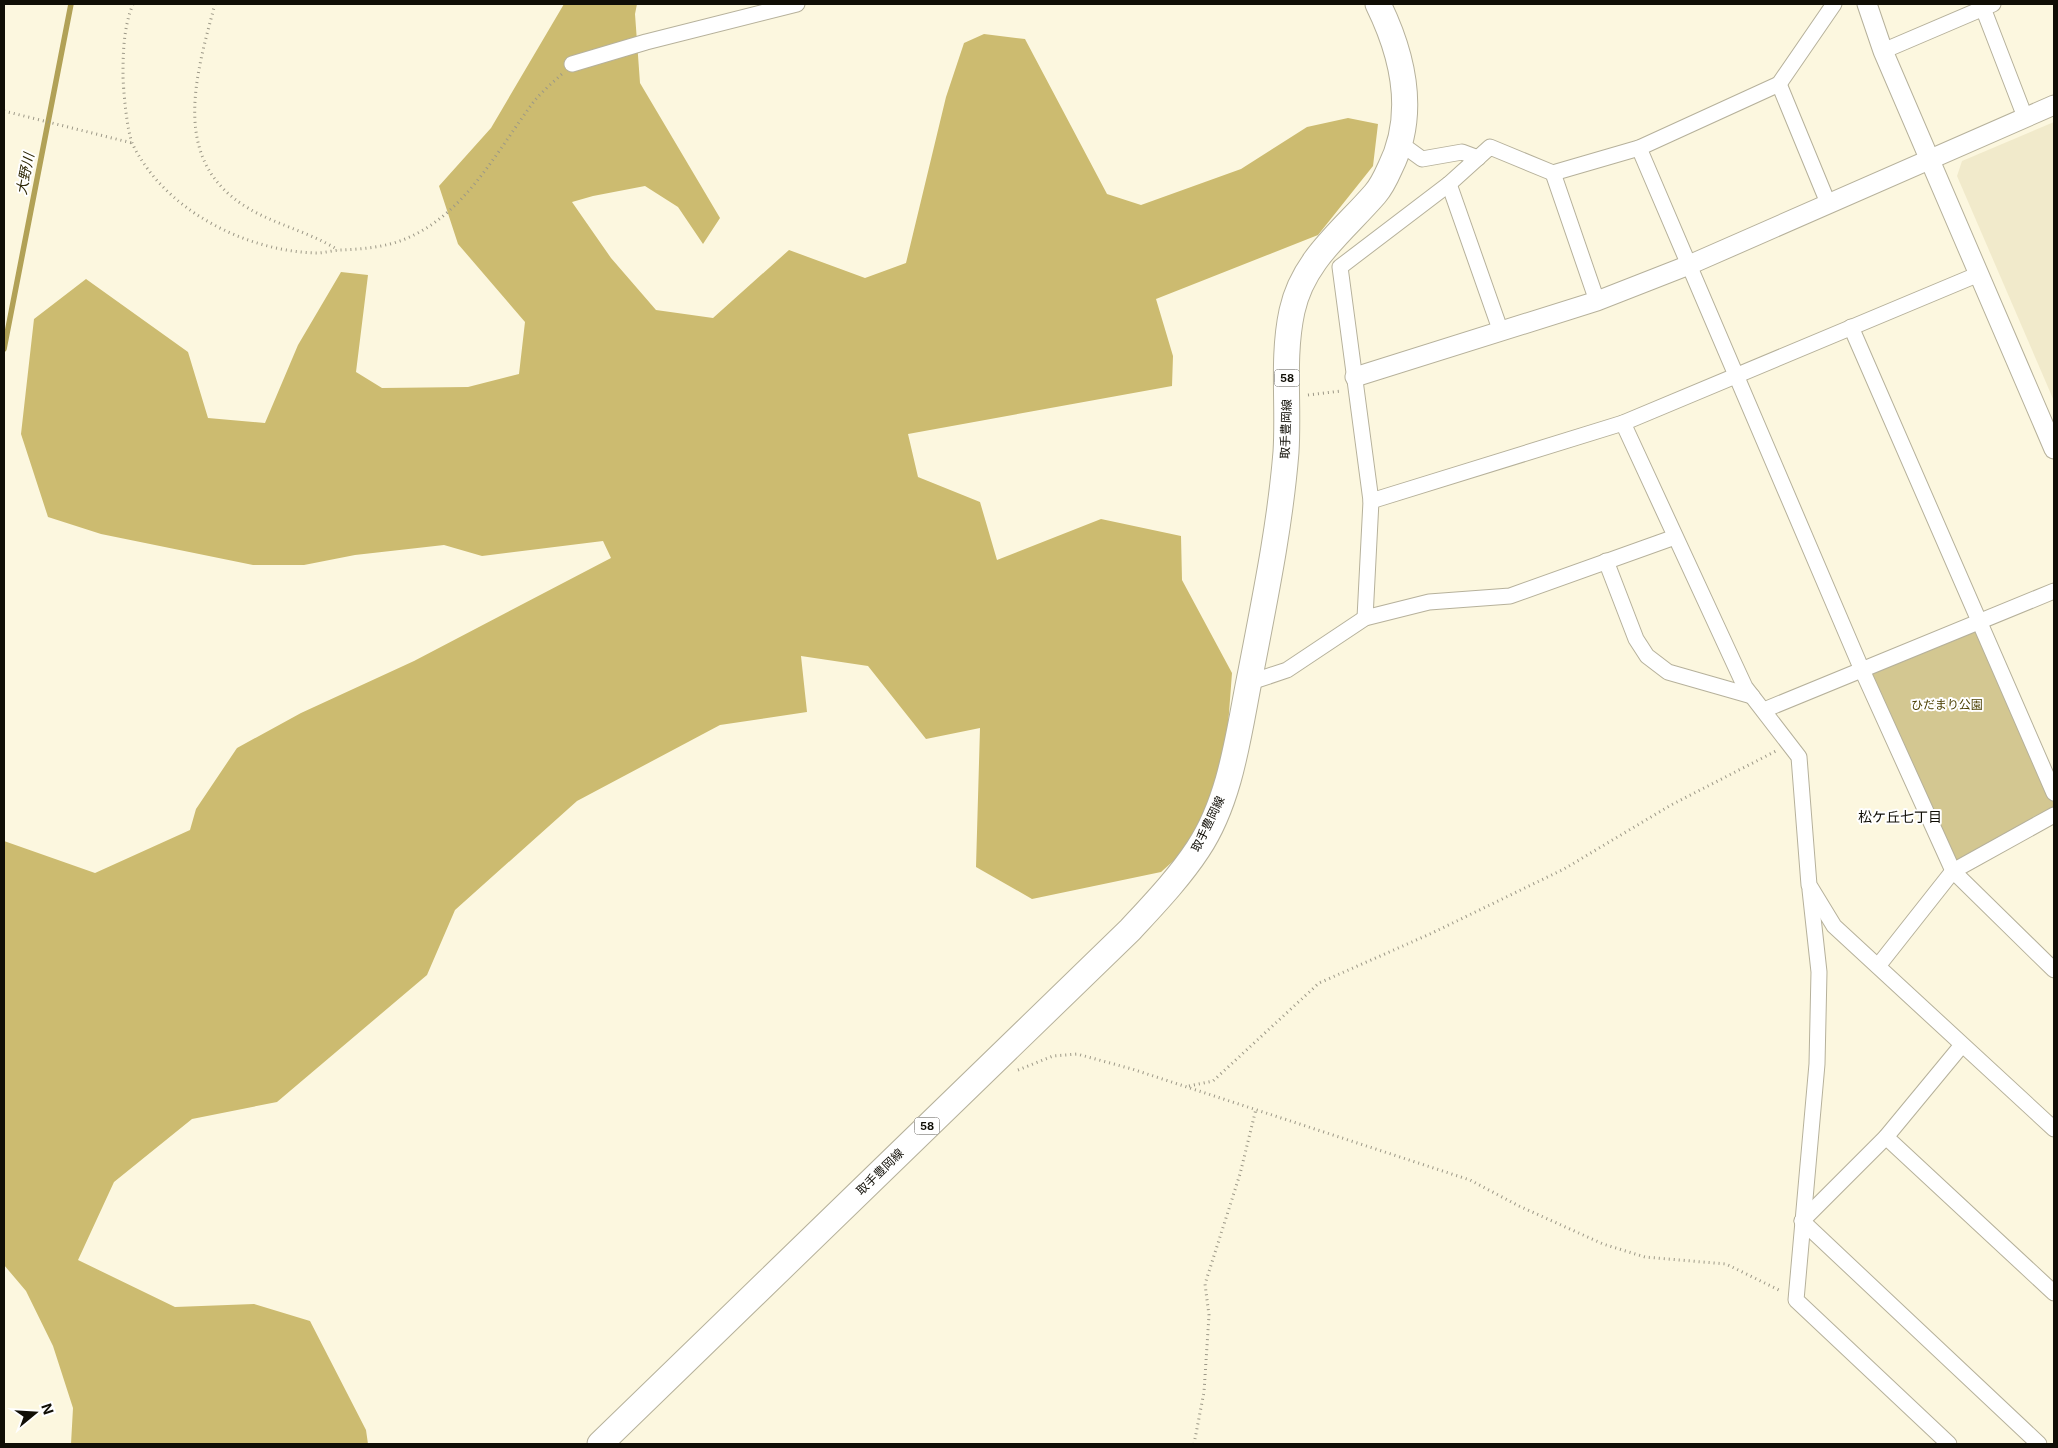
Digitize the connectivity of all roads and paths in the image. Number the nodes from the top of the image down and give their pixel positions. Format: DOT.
graph roads {
  1 [pos="133,4"];
  2 [pos="215,4"];
  3 [pos="797,4"];
  4 [pos="1378,4"];
  5 [pos="1834,4"];
  6 [pos="1867,4"];
  7 [pos="1988,6"];
  8 [pos="1883,51"];
  9 [pos="572,64"];
  10 [pos="1780,84"];
  11 [pos="2054,105"];
  12 [pos="4,111"];
  13 [pos="2025,117"];
  14 [pos="132,143"];
  15 [pos="1400,143"];
  16 [pos="1640,148"];
  17 [pos="1478,158"];
  18 [pos="1930,158"];
  19 [pos="1552,174"];
  20 [pos="1449,184"];
  21 [pos="1828,203"];
  22 [pos="339,250"];
  23 [pos="1689,265"];
  24 [pos="1979,274"];
  25 [pos="1597,301"];
  26 [pos="1851,328"];
  27 [pos="1501,332"];
  28 [pos="1736,376"];
  29 [pos="1356,383"];
  30 [pos="1301,395"];
  31 [pos="1623,423"];
  32 [pos="2054,450"];
  33 [pos="1371,500"];
  34 [pos="1674,537"];
  35 [pos="1606,561"];
  36 [pos="2054,591"];
  37 [pos="1365,618"];
  38 [pos="1979,620"];
  39 [pos="1862,670"];
  40 [pos="1248,683"];
  41 [pos="1752,696"];
  42 [pos="1764,710"];
  43 [pos="1790,744"];
  44 [pos="2054,793"];
  45 [pos="2054,815"];
  46 [pos="1953,871"];
  47 [pos="1809,885"];
  48 [pos="1878,966"];
  49 [pos="2054,970"];
  50 [pos="1962,1044"];
  51 [pos="1016,1071"];
  52 [pos="1188,1087"];
  53 [pos="1256,1109"];
  54 [pos="2054,1129"];
  55 [pos="1886,1136"];
  56 [pos="1802,1221"];
  57 [pos="2054,1293"];
  58 [pos="1796,1300"];
  59 [pos="600,1444"];
  60 [pos="1194,1444"];
  61 [pos="1949,1444"];
  62 [pos="2039,1444"];
  1 -- 14 [label="path"];
  2 -- 22 [label="path"];
  3 -- 9 [label="street"];
  4 -- 15 [label="main road, 取手豊岡線 / 58"];
  5 -- 10 [label="street"];
  6 -- 8 [label="street"];
  7 -- 8 [label="street"];
  7 -- 13 [label="street"];
  8 -- 18 [label="street"];
  9 -- 22 [label="path"];
  10 -- 16 [label="street"];
  10 -- 21 [label="street"];
  11 -- 13 [label="street"];
  12 -- 14 [label="path"];
  13 -- 18 [label="street"];
  14 -- 22 [label="path"];
  15 -- 17 [label="street"];
  15 -- 40 [label="main road, 取手豊岡線 / 58"];
  16 -- 19 [label="street"];
  16 -- 23 [label="street"];
  17 -- 19 [label="street"];
  17 -- 20 [label="street"];
  18 -- 21 [label="street"];
  18 -- 24 [label="street"];
  19 -- 25 [label="street"];
  20 -- 27 [label="street"];
  20 -- 29 [label="street"];
  21 -- 23 [label="street"];
  23 -- 25 [label="street"];
  23 -- 28 [label="street"];
  24 -- 26 [label="street"];
  24 -- 32 [label="street"];
  25 -- 27 [label="street"];
  26 -- 28 [label="street"];
  26 -- 38 [label="street"];
  27 -- 29 [label="street"];
  28 -- 31 [label="street"];
  28 -- 39 [label="street"];
  29 -- 30 [label="path"];
  29 -- 33 [label="street"];
  31 -- 33 [label="street"];
  31 -- 34 [label="street"];
  33 -- 37 [label="street"];
  34 -- 35 [label="street"];
  34 -- 41 [label="street"];
  35 -- 37 [label="street"];
  35 -- 41 [label="street"];
  36 -- 38 [label="street"];
  37 -- 40 [label="street"];
  38 -- 39 [label="street"];
  38 -- 44 [label="street"];
  39 -- 42 [label="street"];
  39 -- 46 [label="street"];
  40 -- 59 [label="main road, 取手豊岡線 / 58"];
  41 -- 42 [label="street"];
  42 -- 43 [label="street"];
  43 -- 47 [label="street"];
  43 -- 52 [label="path"];
  45 -- 46 [label="street"];
  46 -- 48 [label="street"];
  46 -- 49 [label="street"];
  47 -- 48 [label="street"];
  47 -- 56 [label="street"];
  48 -- 50 [label="street"];
  50 -- 54 [label="street"];
  50 -- 55 [label="street"];
  51 -- 52 [label="path"];
  52 -- 53 [label="path"];
  53 -- 58 [label="path"];
  53 -- 60 [label="path"];
  55 -- 56 [label="street"];
  55 -- 57 [label="street"];
  56 -- 58 [label="street"];
  56 -- 62 [label="street"];
  58 -- 61 [label="street"];
}
